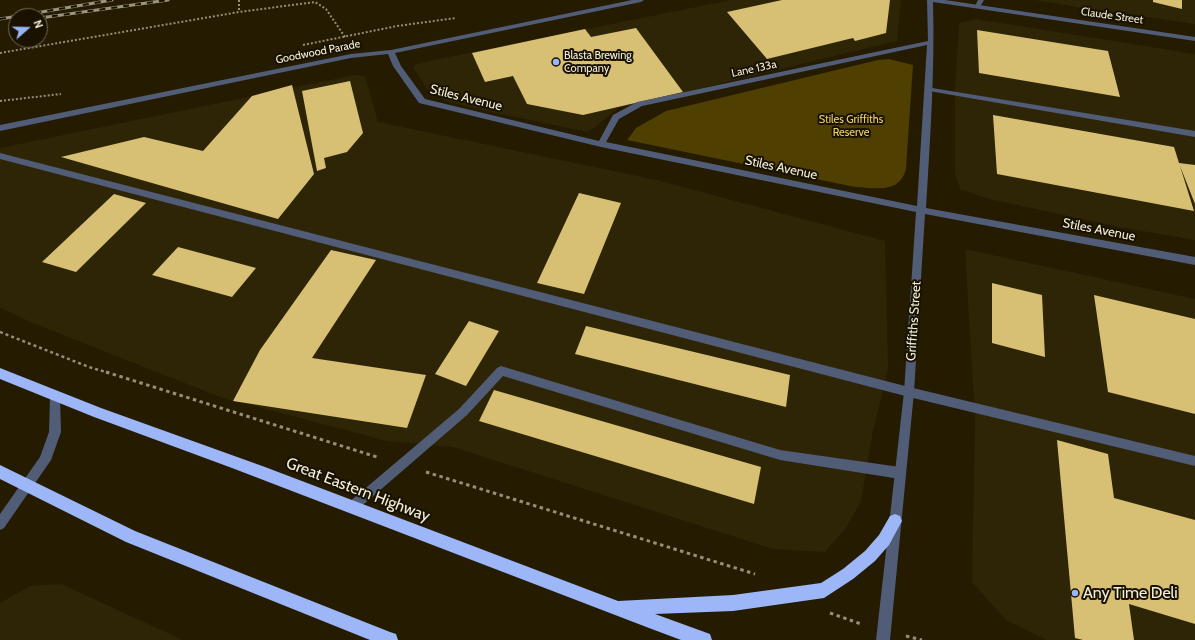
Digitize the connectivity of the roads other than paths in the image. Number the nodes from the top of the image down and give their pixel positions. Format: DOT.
graph roads {
  1 [pos="641,0"];
  2 [pos="931,0"];
  3 [pos="979,3"];
  4 [pos="1195,38"];
  5 [pos="931,42"];
  6 [pos="391,52"];
  7 [pos="929,89"];
  8 [pos="0,128"];
  9 [pos="1195,134"];
  10 [pos="601,144"];
  11 [pos="0,156"];
  12 [pos="922,210"];
  13 [pos="1195,261"];
  14 [pos="0,373"];
  15 [pos="909,392"];
  16 [pos="55,398"];
  17 [pos="1195,461"];
  18 [pos="0,472"];
  19 [pos="900,473"];
  20 [pos="28,486"];
  21 [pos="352,507"];
  22 [pos="895,521"];
  23 [pos="0,524"];
  24 [pos="614,608"];
  25 [pos="390,640"];
  26 [pos="704,640"];
  27 [pos="883,640"];
  1 -- 6 [label="street, Goodwood Parade"];
  2 -- 3 [label="street, Claude Street"];
  2 -- 5 [label="street, Griffiths Street"];
  3 -- 4 [label="street, Claude Street"];
  5 -- 7 [label="street, Griffiths Street"];
  5 -- 10 [label="street, Lane 133a"];
  6 -- 8 [label="street, Goodwood Parade"];
  6 -- 10 [label="street, Stiles Avenue"];
  7 -- 9 [label="street"];
  7 -- 12 [label="street, Griffiths Street"];
  10 -- 12 [label="street, Stiles Avenue"];
  11 -- 15 [label="street"];
  12 -- 13 [label="street, Stiles Avenue"];
  12 -- 15 [label="street, Griffiths Street"];
  14 -- 16 [label="highway, Great Eastern Highway"];
  15 -- 17 [label="street"];
  15 -- 19 [label="street, Griffiths Street"];
  16 -- 20 [label="street"];
  16 -- 21 [label="highway, Great Eastern Highway"];
  18 -- 20 [label="highway"];
  19 -- 21 [label="street"];
  19 -- 22 [label="street, Griffiths Street"];
  20 -- 23 [label="street"];
  20 -- 25 [label="highway"];
  21 -- 24 [label="highway, Great Eastern Highway"];
  22 -- 24 [label="highway"];
  22 -- 27 [label="street, Griffiths Street"];
  24 -- 26 [label="highway, Great Eastern Highway"];
}
